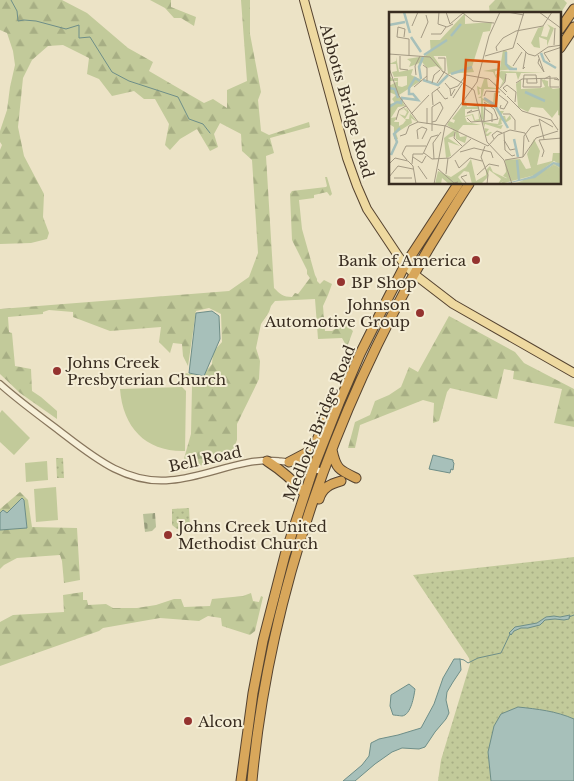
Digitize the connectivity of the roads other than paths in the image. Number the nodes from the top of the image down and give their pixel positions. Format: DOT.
graph roads {
  1 [pos="304,0"];
  2 [pos="574,9"];
  3 [pos="562,26"];
  4 [pos="574,27"];
  5 [pos="562,45"];
  6 [pos="457,185"];
  7 [pos="468,185"];
  8 [pos="405,265"];
  9 [pos="414,274"];
  10 [pos="574,373"];
  11 [pos="0,384"];
  12 [pos="346,387"];
  13 [pos="332,450"];
  14 [pos="267,460"];
  15 [pos="289,462"];
  16 [pos="313,469"];
  17 [pos="323,472"];
  18 [pos="356,478"];
  19 [pos="341,481"];
  20 [pos="304,494"];
  21 [pos="294,564"];
  22 [pos="240,781"];
  23 [pos="252,781"];
  1 -- 8 [label="main road, Abbotts Bridge Road"];
  2 -- 3 [label="highway"];
  4 -- 5 [label="highway"];
  6 -- 8 [label="highway, Medlock Bridge Road"];
  7 -- 9 [label="highway, Medlock Bridge Road"];
  8 -- 9 [label="main road, Abbotts Bridge Road"];
  8 -- 12 [label="highway, Medlock Bridge Road"];
  9 -- 10 [label="main road, Abbotts Bridge Road"];
  9 -- 13 [label="highway, Medlock Bridge Road"];
  11 -- 14 [label="street, Bell Road"];
  12 -- 15 [label="highway"];
  12 -- 16 [label="highway, Medlock Bridge Road"];
  13 -- 17 [label="highway, Medlock Bridge Road"];
  13 -- 18 [label="highway"];
  14 -- 15 [label="street, Bell Road"];
  14 -- 20 [label="highway"];
  15 -- 16 [label="street, Bell Road"];
  16 -- 17 [label="street, Bell Road"];
  16 -- 20 [label="highway, Medlock Bridge Road"];
  17 -- 21 [label="highway, Medlock Bridge Road"];
  19 -- 21 [label="highway"];
  20 -- 22 [label="highway, Medlock Bridge Road"];
  21 -- 23 [label="highway, Medlock Bridge Road"];
}
